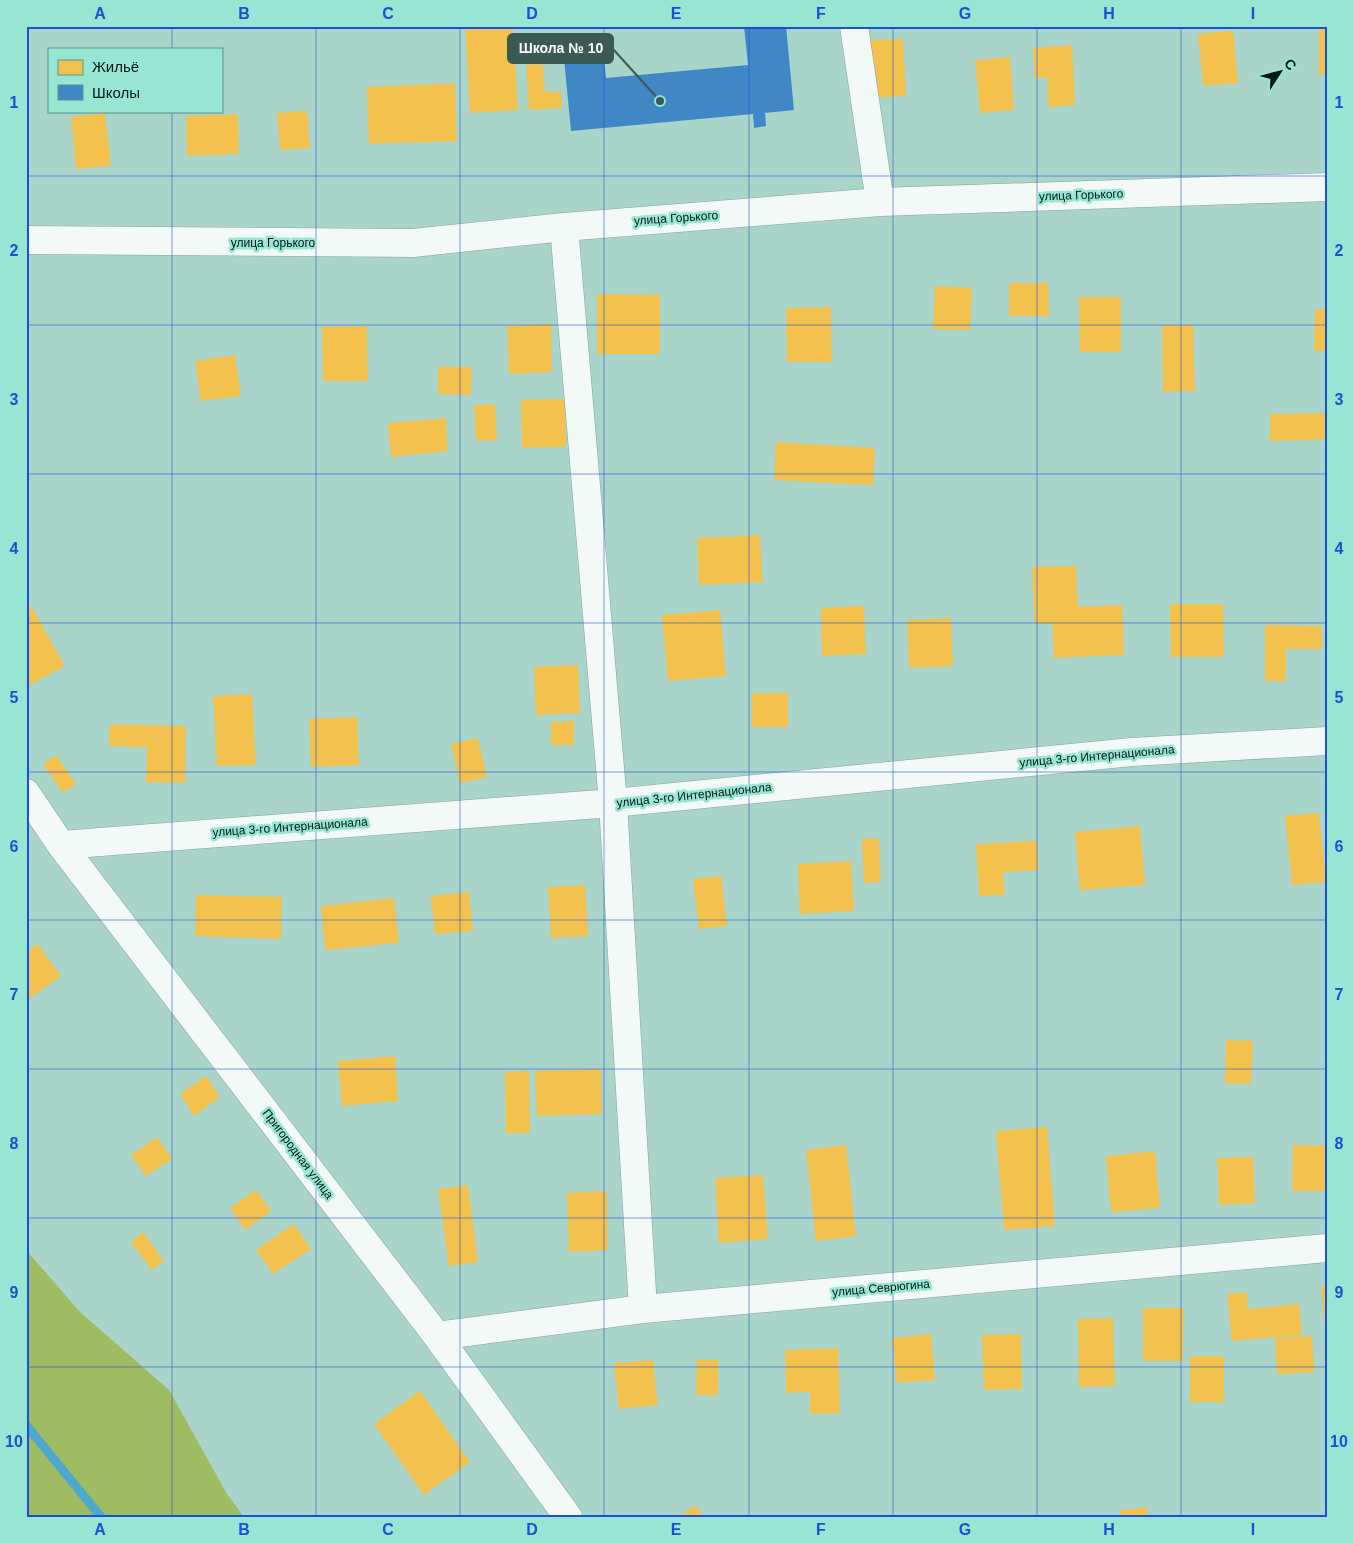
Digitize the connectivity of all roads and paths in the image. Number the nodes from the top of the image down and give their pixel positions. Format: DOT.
graph roads {
  1 [pos="854,26"];
  2 [pos="1327,187"];
  3 [pos="880,202"];
  4 [pos="564,227"];
  5 [pos="26,240"];
  6 [pos="1327,741"];
  7 [pos="26,793"];
  8 [pos="613,802"];
  9 [pos="61,845"];
  10 [pos="1327,1248"];
  11 [pos="643,1309"];
  12 [pos="437,1336"];
  13 [pos="568,1517"];
  1 -- 3 [label="street"];
  2 -- 3 [label="street, улица Горького"];
  3 -- 4 [label="street, улица Горького"];
  4 -- 5 [label="street, улица Горького"];
  4 -- 8 [label="street"];
  6 -- 8 [label="street, улица 3-го Интернационала"];
  7 -- 9 [label="street, Пригородная улица"];
  8 -- 9 [label="street, улица 3-го Интернационала"];
  8 -- 11 [label="street"];
  9 -- 12 [label="street, Пригородная улица"];
  10 -- 11 [label="street, улица Севрюгина"];
  11 -- 12 [label="street, улица Севрюгина"];
  12 -- 13 [label="street, Пригородная улица"];
}
